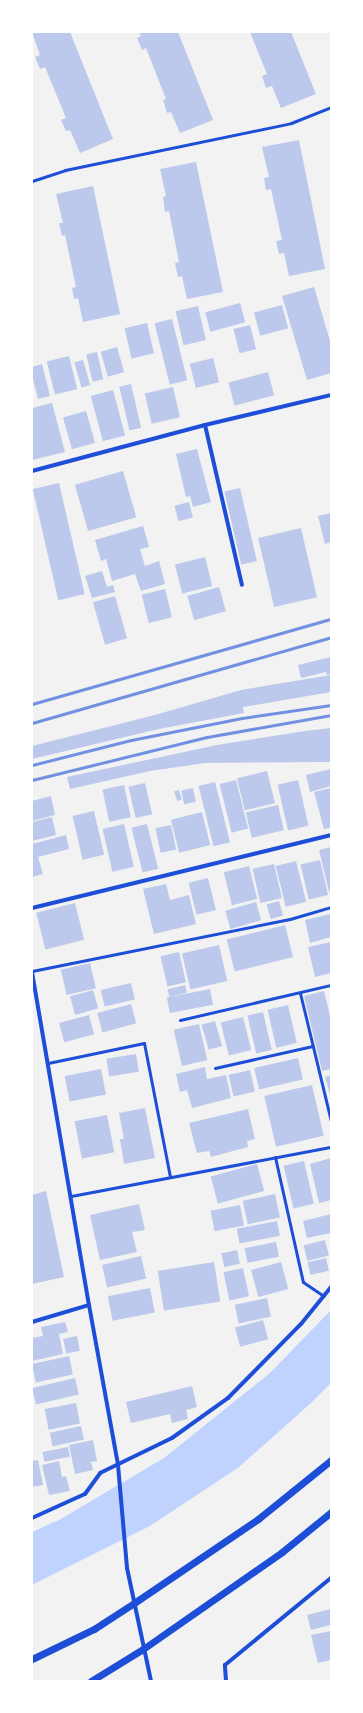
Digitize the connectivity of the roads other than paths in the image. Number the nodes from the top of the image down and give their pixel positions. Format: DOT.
graph roads {
  1 [pos="331,107"];
  2 [pos="32,181"];
  3 [pos="331,395"];
  4 [pos="205,425"];
  5 [pos="32,471"];
  6 [pos="242,585"];
  7 [pos="331,835"];
  8 [pos="331,907"];
  9 [pos="32,908"];
  10 [pos="32,971"];
  11 [pos="331,985"];
  12 [pos="300,993"];
  13 [pos="180,1020"];
  14 [pos="313,1046"];
  15 [pos="48,1063"];
  16 [pos="215,1068"];
  17 [pos="331,1120"];
  18 [pos="331,1147"];
  19 [pos="275,1157"];
  20 [pos="170,1177"];
  21 [pos="71,1196"];
  22 [pos="331,1288"];
  23 [pos="324,1296"];
  24 [pos="88,1305"];
  25 [pos="32,1322"];
  26 [pos="331,1460"];
  27 [pos="118,1465"];
  28 [pos="331,1512"];
  29 [pos="32,1518"];
  30 [pos="331,1578"];
  31 [pos="134,1603"];
  32 [pos="143,1649"];
  33 [pos="32,1659"];
  34 [pos="91,1681"];
  35 [pos="151,1681"];
  36 [pos="226,1681"];
  1 -- 2 [label="lane"];
  3 -- 4 [label="street"];
  4 -- 5 [label="street"];
  4 -- 6 [label="street"];
  7 -- 9 [label="street"];
  8 -- 10 [label="lane"];
  10 -- 15 [label="street"];
  11 -- 12 [label="lane"];
  12 -- 13 [label="lane"];
  12 -- 14 [label="lane"];
  14 -- 16 [label="lane"];
  14 -- 17 [label="lane"];
  15 -- 20 [label="lane"];
  15 -- 21 [label="street"];
  18 -- 19 [label="lane"];
  19 -- 20 [label="lane"];
  19 -- 23 [label="lane"];
  20 -- 21 [label="lane"];
  21 -- 24 [label="street"];
  22 -- 23 [label="street"];
  23 -- 27 [label="street"];
  24 -- 25 [label="street"];
  24 -- 27 [label="street"];
  26 -- 31 [label="street"];
  27 -- 29 [label="street"];
  27 -- 31 [label="street"];
  28 -- 32 [label="street"];
  30 -- 36 [label="street"];
  31 -- 32 [label="street"];
  31 -- 33 [label="street"];
  32 -- 34 [label="street"];
  32 -- 35 [label="street"];
}
